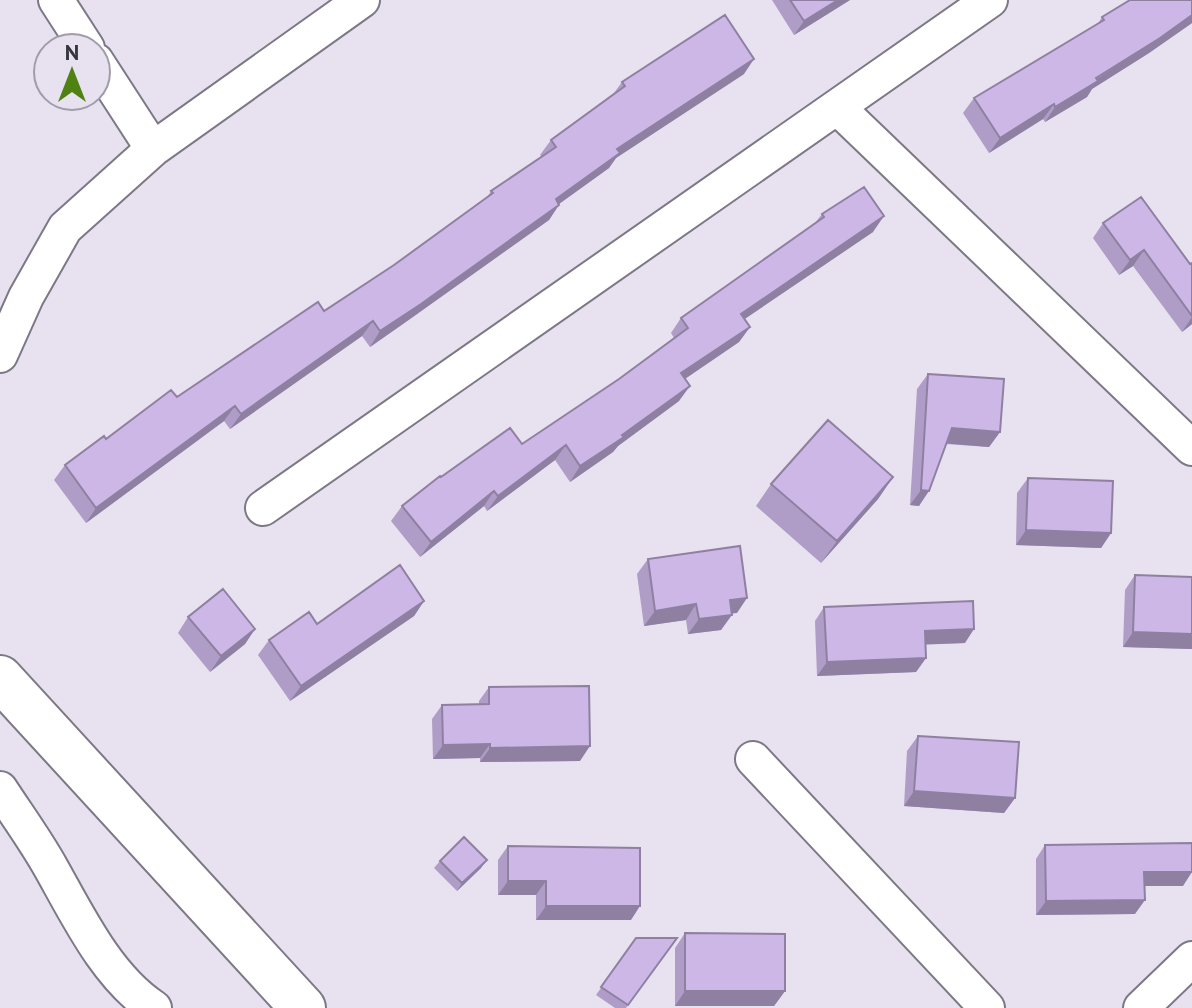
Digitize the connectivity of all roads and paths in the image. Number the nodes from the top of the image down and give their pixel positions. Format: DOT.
graph roads {
  1 [pos="56,0"];
  2 [pos="362,0"];
  3 [pos="990,0"];
  4 [pos="77,32"];
  5 [pos="112,86"];
  6 [pos="837,107"];
  7 [pos="153,149"];
  8 [pos="0,355"];
  9 [pos="1192,448"];
  10 [pos="263,508"];
  11 [pos="0,678"];
  12 [pos="753,759"];
  13 [pos="0,789"];
  14 [pos="1192,959"];
  15 [pos="154,1008"];
  16 [pos="303,1008"];
  17 [pos="987,1008"];
  18 [pos="1141,1008"];
  1 -- 4 [label="street"];
  2 -- 7 [label="street"];
  3 -- 6 [label="street"];
  5 -- 7 [label="street"];
  6 -- 9 [label="street"];
  6 -- 10 [label="street"];
  7 -- 8 [label="street"];
  11 -- 16 [label="main road"];
  12 -- 17 [label="street"];
  13 -- 15 [label="street"];
  14 -- 18 [label="street"];
}
